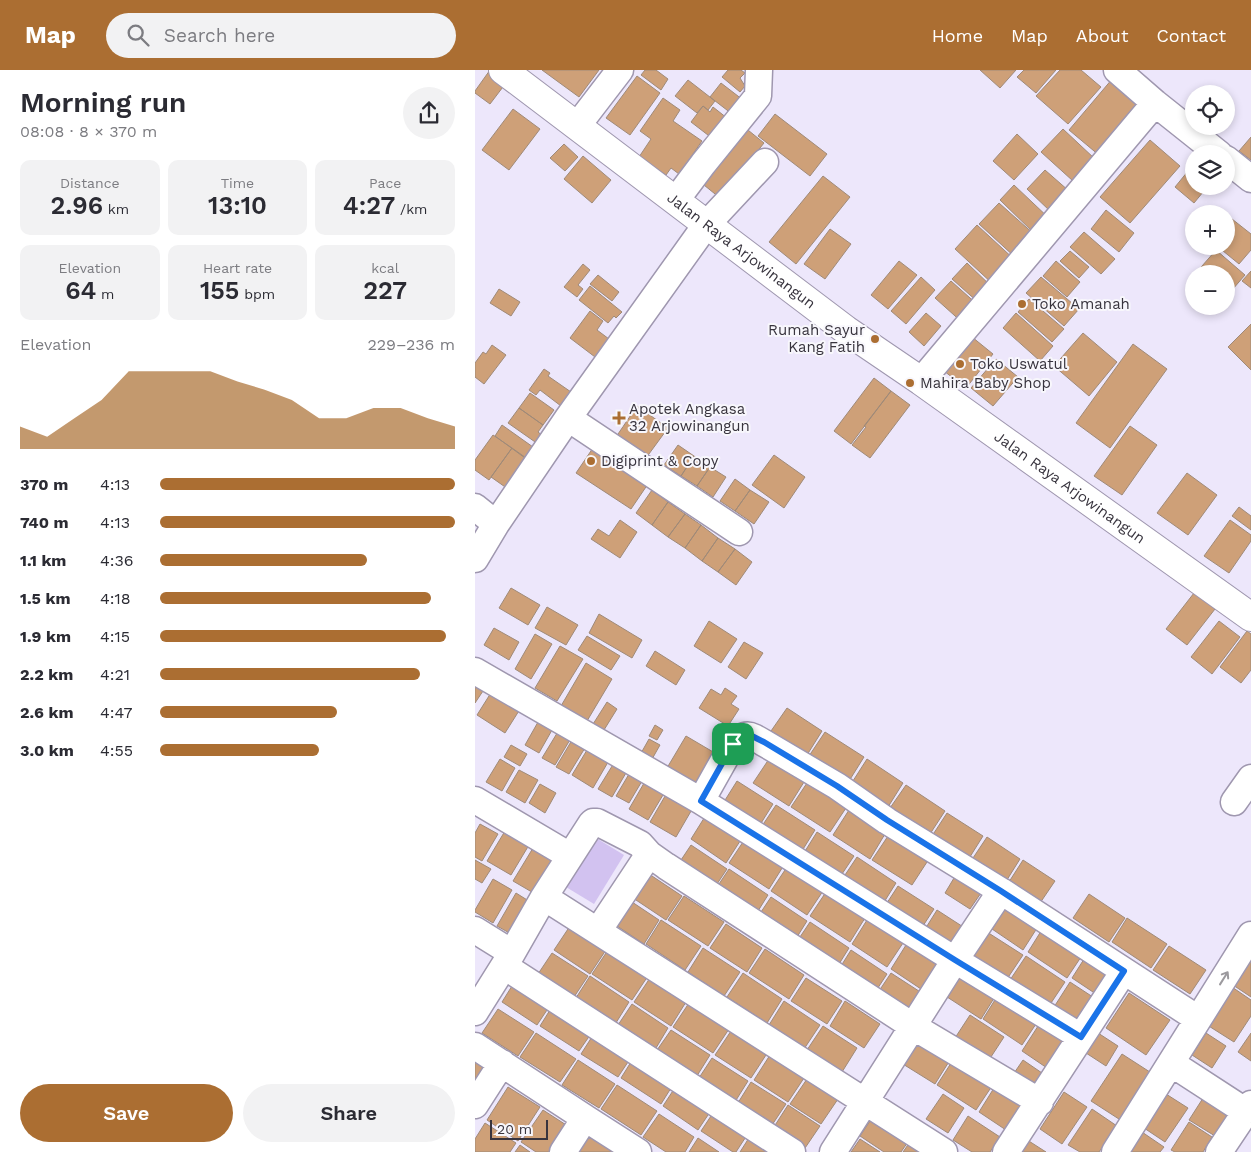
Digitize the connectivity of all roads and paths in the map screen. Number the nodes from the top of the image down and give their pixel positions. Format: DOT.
graph roads {
  1 [pos="503,70"];
  2 [pos="620,70"];
  3 [pos="759,70"];
  4 [pos="1117,70"];
  5 [pos="1155,103"];
  6 [pos="577,126"];
  7 [pos="1208,145"];
  8 [pos="765,162"];
  9 [pos="1235,167"];
  10 [pos="1251,179"];
  11 [pos="675,200"];
  12 [pos="706,225"];
  13 [pos="921,381"];
  14 [pos="568,418"];
  15 [pos="475,506"];
  16 [pos="496,524"];
  17 [pos="739,532"];
  18 [pos="475,559"];
  19 [pos="1251,617"];
  20 [pos="475,671"];
  21 [pos="1251,778"];
  22 [pos="475,800"];
  23 [pos="701,801"];
  24 [pos="1234,802"];
  25 [pos="649,854"];
  26 [pos="570,856"];
  27 [pos="1001,891"];
  28 [pos="544,897"];
  29 [pos="475,930"];
  30 [pos="598,931"];
  31 [pos="1251,935"];
  32 [pos="508,959"];
  33 [pos="955,960"];
  34 [pos="1124,971"];
  35 [pos="475,1012"];
  36 [pos="1198,1019"];
  37 [pos="913,1027"];
  38 [pos="1081,1037"];
  39 [pos="475,1046"];
  40 [pos="503,1063"];
  41 [pos="1171,1063"];
  42 [pos="865,1102"];
  43 [pos="1039,1102"];
  44 [pos="475,1105"];
  45 [pos="1248,1108"];
  46 [pos="585,1118"];
  47 [pos="563,1152"];
  48 [pos="638,1152"];
  49 [pos="792,1152"];
  50 [pos="833,1152"];
  51 [pos="944,1152"];
  52 [pos="1006,1152"];
  53 [pos="1115,1152"];
  54 [pos="1219,1152"];
  1 -- 6 [label="main road, Jalan Raya Arjowinangun"];
  2 -- 6 [label="street"];
  3 -- 11 [label="street"];
  4 -- 5 [label="street"];
  5 -- 7 [label="street"];
  5 -- 13 [label="street"];
  6 -- 11 [label="main road, Jalan Raya Arjowinangun"];
  8 -- 12 [label="street"];
  9 -- 10 [label="street"];
  11 -- 12 [label="main road, Jalan Raya Arjowinangun"];
  12 -- 13 [label="main road, Jalan Raya Arjowinangun"];
  12 -- 14 [label="street"];
  13 -- 19 [label="main road, Jalan Raya Arjowinangun"];
  14 -- 16 [label="street"];
  14 -- 17 [label="street"];
  15 -- 16 [label="street"];
  16 -- 18 [label="street"];
  20 -- 23 [label="street"];
  21 -- 24 [label="street"];
  22 -- 26 [label="street"];
  23 -- 27 [label="street"];
  23 -- 33 [label="street"];
  25 -- 26 [label="street"];
  25 -- 30 [label="street"];
  25 -- 37 [label="street"];
  26 -- 28 [label="street"];
  27 -- 33 [label="street"];
  27 -- 34 [label="street"];
  28 -- 30 [label="street"];
  28 -- 32 [label="street"];
  29 -- 32 [label="street"];
  30 -- 42 [label="street"];
  36 -- 31 [label="street, one-way"];
  32 -- 35 [label="street"];
  32 -- 49 [label="street"];
  33 -- 37 [label="street"];
  33 -- 38 [label="street"];
  34 -- 36 [label="street"];
  34 -- 38 [label="street"];
  36 -- 41 [label="street"];
  37 -- 42 [label="street"];
  37 -- 43 [label="street"];
  38 -- 43 [label="street"];
  39 -- 40 [label="street"];
  40 -- 44 [label="street"];
  40 -- 46 [label="street"];
  41 -- 45 [label="street"];
  41 -- 53 [label="street"];
  42 -- 50 [label="street"];
  42 -- 51 [label="street"];
  43 -- 52 [label="street"];
  45 -- 54 [label="street"];
  46 -- 47 [label="street"];
  46 -- 48 [label="street"];
}
